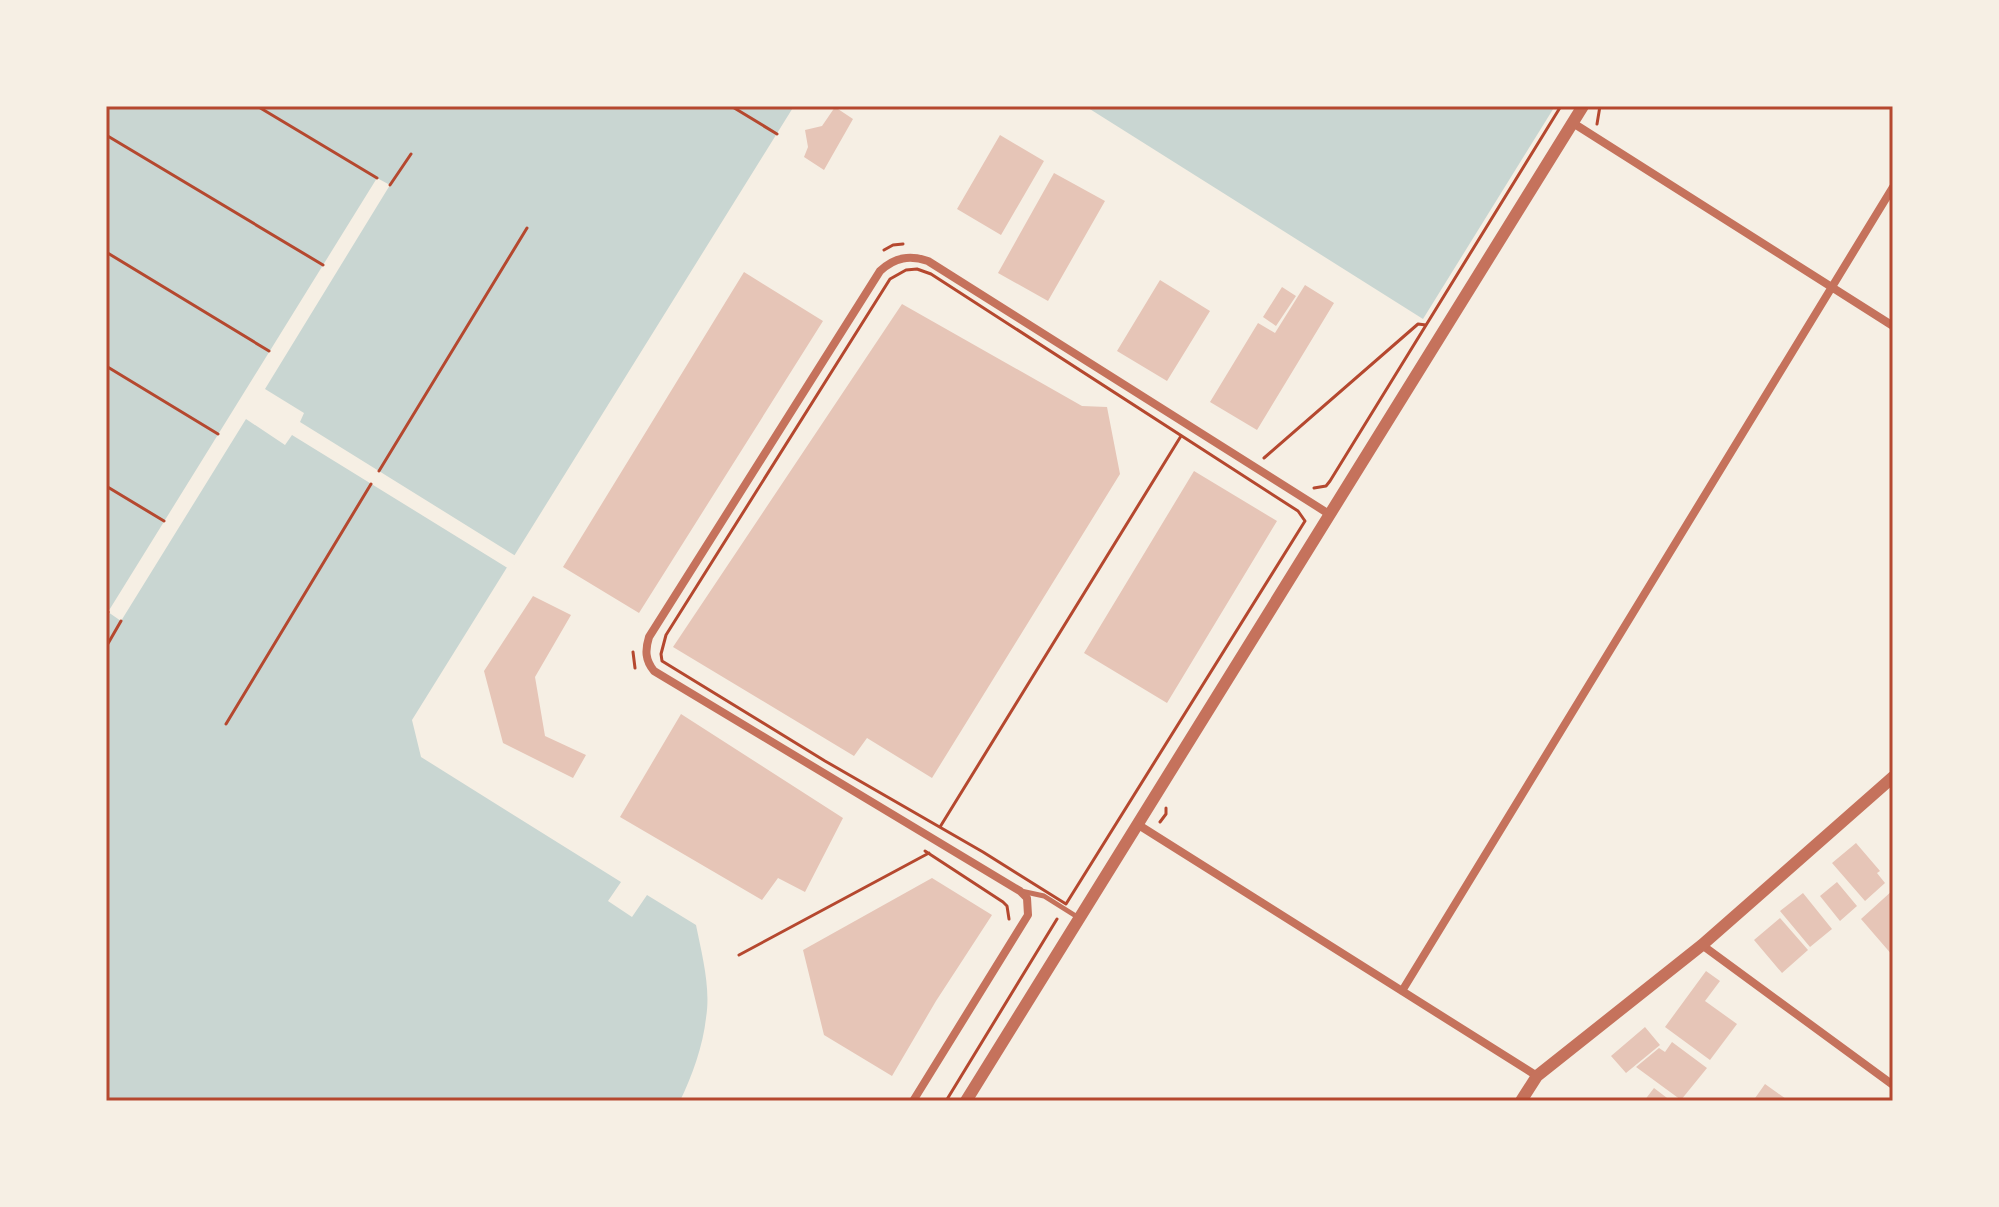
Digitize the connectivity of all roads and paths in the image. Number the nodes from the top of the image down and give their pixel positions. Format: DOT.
graph roads {
  1 [pos="257,106"];
  2 [pos="731,106"];
  3 [pos="1561,106"];
  4 [pos="1583,106"];
  5 [pos="1573,123"];
  6 [pos="777,134"];
  7 [pos="106,135"];
  8 [pos="411,154"];
  9 [pos="377,178"];
  10 [pos="390,185"];
  11 [pos="1893,187"];
  12 [pos="527,228"];
  13 [pos="909,243"];
  14 [pos="106,252"];
  15 [pos="880,253"];
  16 [pos="323,265"];
  17 [pos="1832,286"];
  18 [pos="1426,325"];
  19 [pos="1893,326"];
  20 [pos="269,351"];
  21 [pos="106,366"];
  22 [pos="218,434"];
  23 [pos="1181,436"];
  24 [pos="1264,458"];
  25 [pos="379,471"];
  26 [pos="371,484"];
  27 [pos="106,486"];
  28 [pos="1313,488"];
  29 [pos="1329,514"];
  30 [pos="164,521"];
  31 [pos="121,621"];
  32 [pos="635,645"];
  33 [pos="106,647"];
  34 [pos="637,671"];
  35 [pos="226,724"];
  36 [pos="1893,777"];
  37 [pos="1137,824"];
  38 [pos="940,827"];
  39 [pos="916,845"];
  40 [pos="929,853"];
  41 [pos="1020,891"];
  42 [pos="1059,916"];
  43 [pos="1079,918"];
  44 [pos="1008,925"];
  45 [pos="1702,945"];
  46 [pos="739,955"];
  47 [pos="1402,991"];
  48 [pos="1537,1076"];
  49 [pos="1893,1085"];
  50 [pos="913,1101"];
  51 [pos="946,1101"];
  52 [pos="966,1101"];
  53 [pos="1521,1101"];
  1 -- 9 [label="path"];
  2 -- 6 [label="path"];
  3 -- 18 [label="path"];
  4 -- 5 [label="street"];
  5 -- 17 [label="street"];
  5 -- 29 [label="street"];
  7 -- 16 [label="path"];
  8 -- 10 [label="path"];
  11 -- 17 [label="street"];
  12 -- 25 [label="path"];
  13 -- 15 [label="path"];
  14 -- 20 [label="path"];
  17 -- 19 [label="street"];
  17 -- 47 [label="street"];
  18 -- 24 [label="path"];
  18 -- 28 [label="path"];
  21 -- 22 [label="path"];
  23 -- 38 [label="path"];
  23 -- 38 [label="path"];
  23 -- 38 [label="path"];
  26 -- 35 [label="path"];
  27 -- 30 [label="path"];
  29 -- 37 [label="street"];
  29 -- 41 [label="street"];
  31 -- 33 [label="path"];
  32 -- 34 [label="path"];
  36 -- 45 [label="street"];
  37 -- 43 [label="street"];
  37 -- 47 [label="street"];
  39 -- 40 [label="path"];
  40 -- 44 [label="path"];
  40 -- 46 [label="path"];
  41 -- 43 [label="lane"];
  41 -- 50 [label="street"];
  42 -- 51 [label="path"];
  43 -- 52 [label="street"];
  45 -- 48 [label="street"];
  45 -- 49 [label="street"];
  47 -- 48 [label="street"];
  48 -- 53 [label="street"];
}
